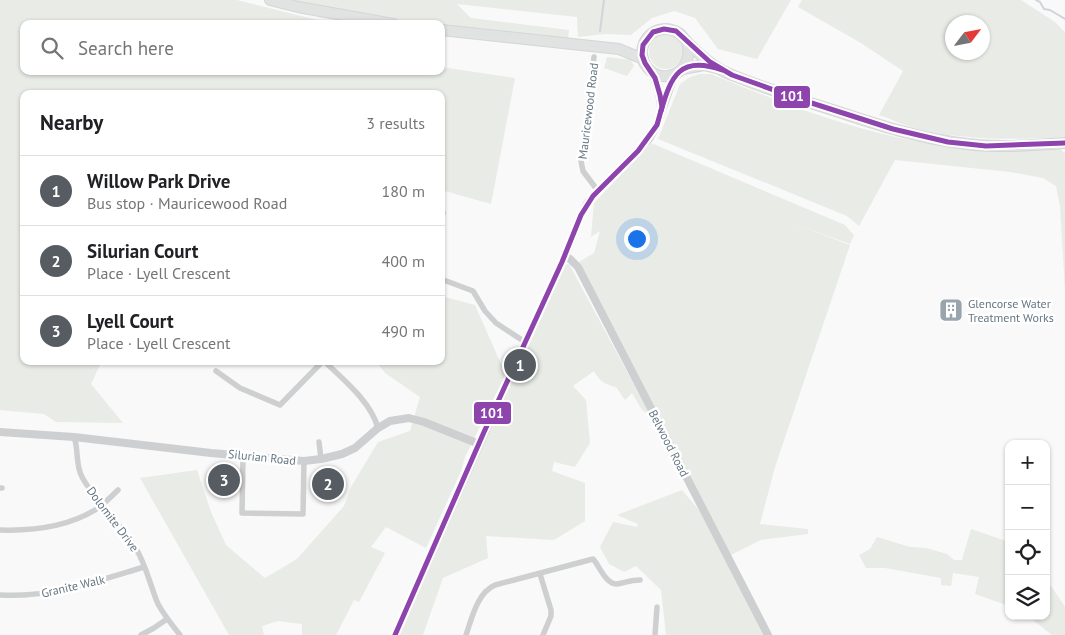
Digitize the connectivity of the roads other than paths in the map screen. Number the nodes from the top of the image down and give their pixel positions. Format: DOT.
graph roads {
  1 [pos="270,0"];
  2 [pos="370,20"];
  3 [pos="445,30"];
  4 [pos="687,42"];
  5 [pos="644,43"];
  6 [pos="619,49"];
  7 [pos="594,57"];
  8 [pos="643,59"];
  9 [pos="719,69"];
  10 [pos="679,71"];
  11 [pos="652,72"];
  12 [pos="662,108"];
  13 [pos="1065,143"];
  14 [pos="598,191"];
  15 [pos="565,256"];
  16 [pos="445,281"];
  17 [pos="525,342"];
  18 [pos="320,365"];
  19 [pos="328,365"];
  20 [pos="216,371"];
  21 [pos="378,428"];
  22 [pos="0,432"];
  23 [pos="74,436"];
  24 [pos="319,442"];
  25 [pos="479,444"];
  26 [pos="240,454"];
  27 [pos="320,459"];
  28 [pos="304,461"];
  29 [pos="118,490"];
  30 [pos="102,505"];
  31 [pos="0,530"];
  32 [pos="144,567"];
  33 [pos="540,574"];
  34 [pos="640,580"];
  35 [pos="0,595"];
  36 [pos="657,607"];
  37 [pos="167,619"];
  38 [pos="173,627"];
  39 [pos="140,635"];
  40 [pos="169,635"];
  41 [pos="180,635"];
  42 [pos="395,635"];
  43 [pos="466,635"];
  44 [pos="543,635"];
  45 [pos="655,635"];
  46 [pos="768,635"];
  1 -- 2 [label="highway"];
  3 -- 6 [label="highway"];
  4 -- 5 [label="highway"];
  4 -- 9 [label="highway"];
  4 -- 10 [label="highway"];
  5 -- 6 [label="highway"];
  5 -- 8 [label="highway"];
  6 -- 8 [label="highway"];
  7 -- 14 [label="street, Mauricewood Road"];
  8 -- 11 [label="highway"];
  9 -- 10 [label="highway"];
  9 -- 13 [label="highway"];
  10 -- 11 [label="highway"];
  10 -- 12 [label="street"];
  11 -- 12 [label="street"];
  12 -- 14 [label="street"];
  14 -- 15 [label="street"];
  15 -- 17 [label="street"];
  15 -- 46 [label="street, Belwood Road"];
  16 -- 17 [label="street"];
  17 -- 25 [label="street"];
  18 -- 20 [label="street"];
  19 -- 21 [label="street"];
  21 -- 25 [label="street, Silurian Road"];
  21 -- 27 [label="street, Silurian Road"];
  22 -- 23 [label="street, Silurian Road"];
  23 -- 26 [label="street, Silurian Road"];
  23 -- 30 [label="street, Dolomite Drive"];
  24 -- 27 [label="street"];
  25 -- 42 [label="street"];
  26 -- 28 [label="street, Silurian Road"];
  26 -- 28 [label="street"];
  27 -- 28 [label="street, Silurian Road"];
  29 -- 30 [label="street"];
  30 -- 31 [label="street"];
  30 -- 32 [label="street, Dolomite Drive"];
  32 -- 35 [label="street, Granite Walk"];
  32 -- 37 [label="street, Dolomite Drive"];
  33 -- 34 [label="street"];
  33 -- 43 [label="street"];
  33 -- 44 [label="street"];
  36 -- 45 [label="street"];
  37 -- 38 [label="street, Dolomite Drive"];
  37 -- 39 [label="street"];
  38 -- 40 [label="street"];
  38 -- 41 [label="street, Dolomite Drive"];
}
